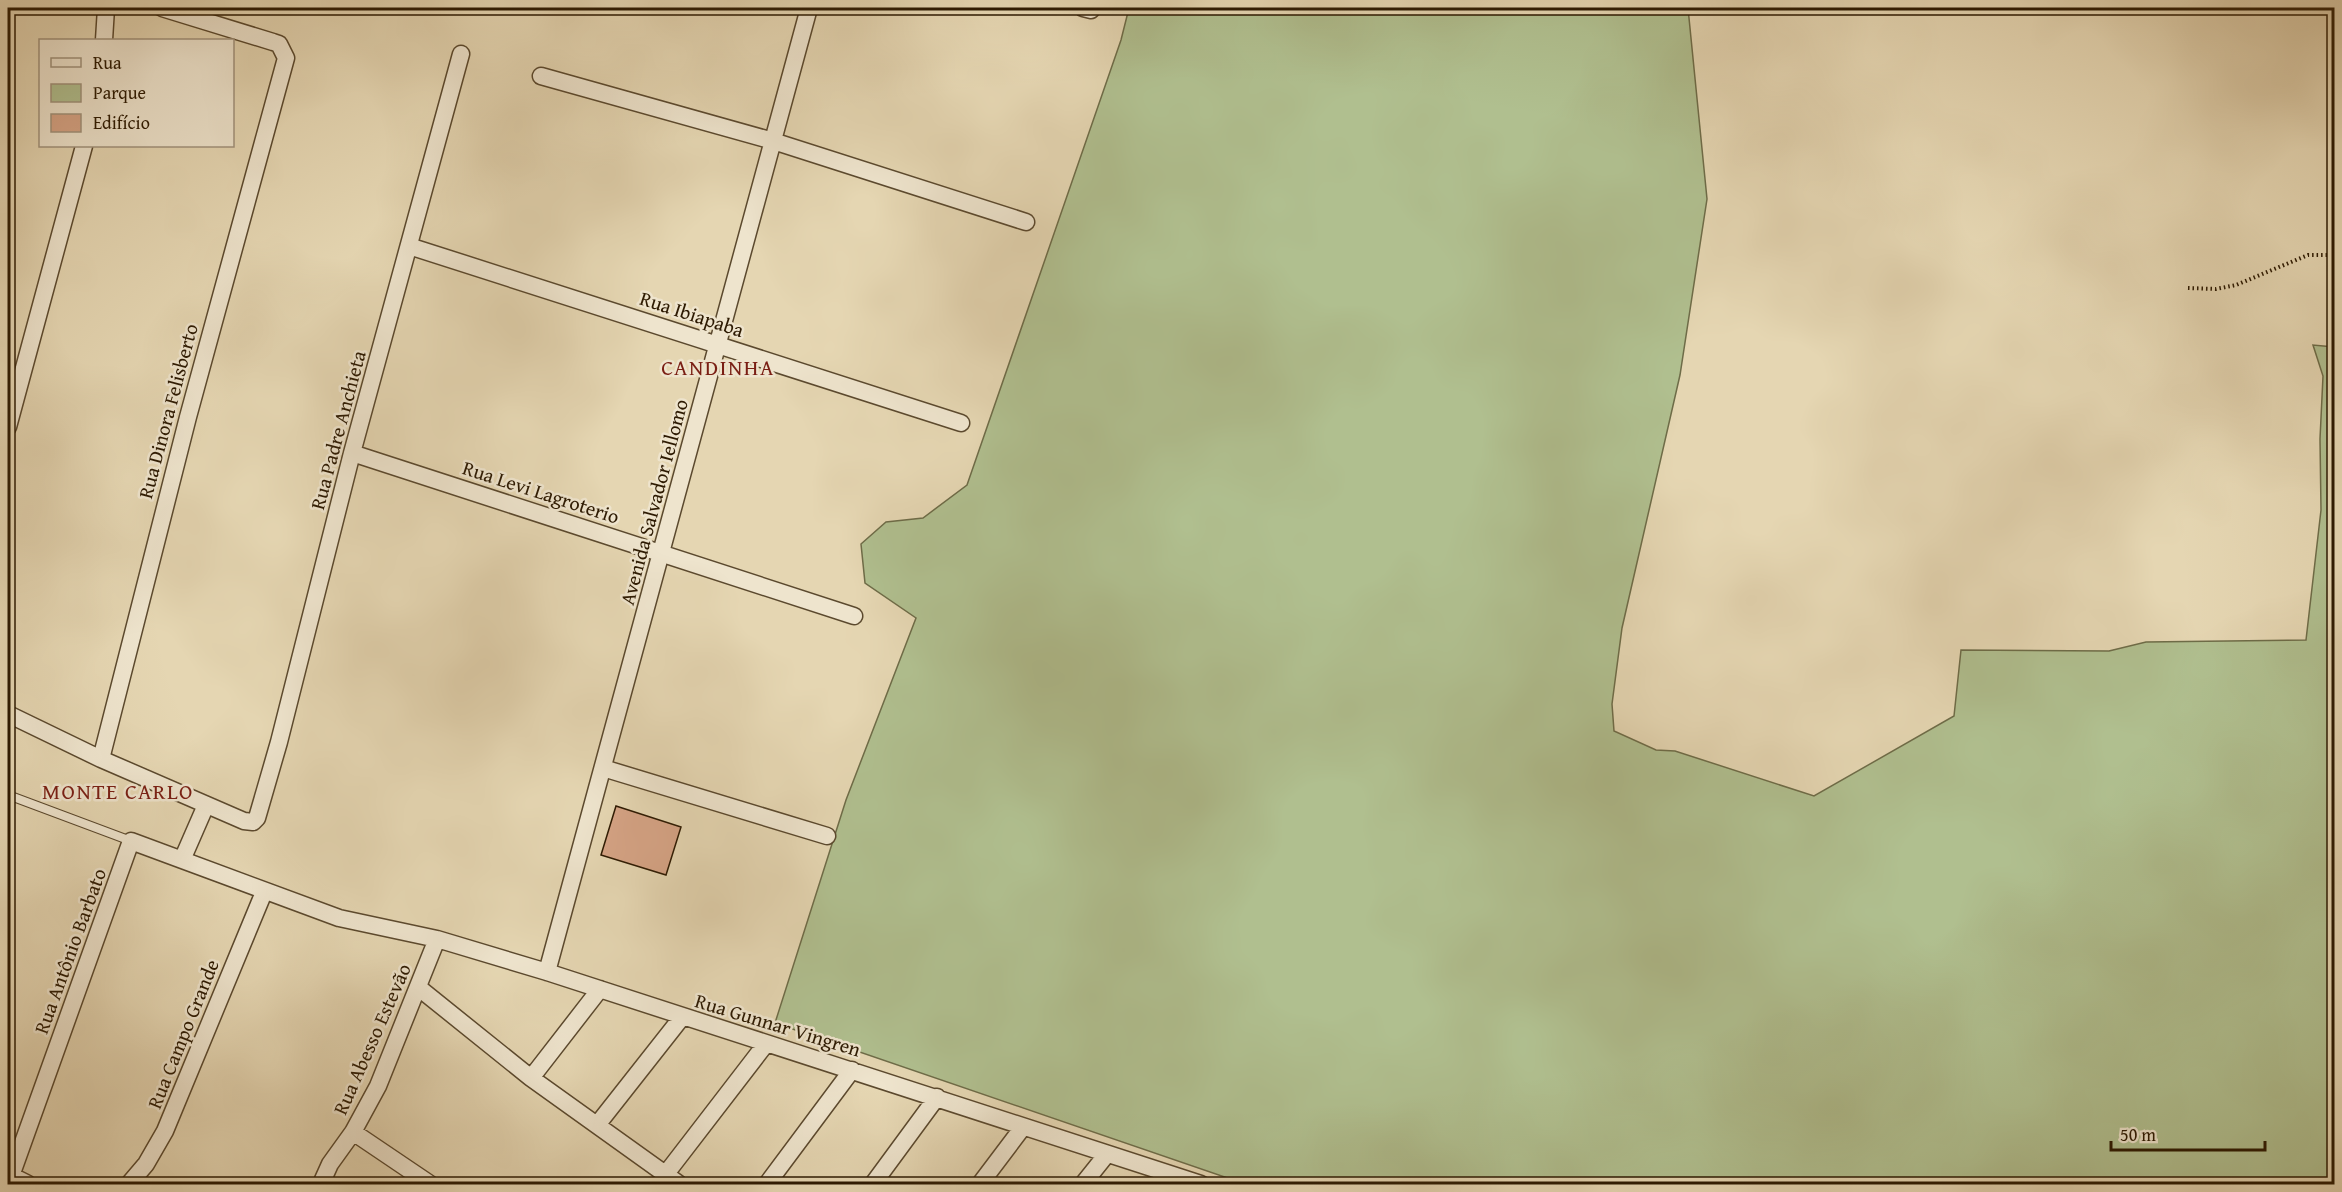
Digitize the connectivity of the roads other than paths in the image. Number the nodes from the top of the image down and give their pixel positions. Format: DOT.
graph roads {
  1 [pos="106,8"];
  2 [pos="162,8"];
  3 [pos="809,8"];
  4 [pos="104,39"];
  5 [pos="461,54"];
  6 [pos="541,76"];
  7 [pos="773,141"];
  8 [pos="84,147"];
  9 [pos="1026,222"];
  10 [pos="409,246"];
  11 [pos="719,344"];
  12 [pos="961,423"];
  13 [pos="8,427"];
  14 [pos="352,453"];
  15 [pos="662,553"];
  16 [pos="854,616"];
  17 [pos="8,714"];
  18 [pos="101,759"];
  19 [pos="603,768"];
  20 [pos="8,795"];
  21 [pos="206,805"];
  22 [pos="827,836"];
  23 [pos="131,841"];
  24 [pos="182,861"];
  25 [pos="264,892"];
  26 [pos="437,939"];
  27 [pos="547,972"];
  28 [pos="418,988"];
  29 [pos="600,989"];
  30 [pos="681,1017"];
  31 [pos="765,1045"];
  32 [pos="852,1070"];
  33 [pos="531,1077"];
  34 [pos="938,1097"];
  35 [pos="597,1125"];
  36 [pos="1023,1127"];
  37 [pos="354,1132"];
  38 [pos="1107,1154"];
  39 [pos="9,1175"];
  40 [pos="672,1180"];
  41 [pos="1191,1183"];
  42 [pos="28,1185"];
  43 [pos="129,1185"];
  44 [pos="321,1185"];
  45 [pos="430,1185"];
  46 [pos="767,1185"];
  47 [pos="873,1185"];
  48 [pos="980,1185"];
  49 [pos="1083,1185"];
  1 -- 4 [label="street"];
  2 -- 18 [label="street, Rua Dinora Felisberto"];
  3 -- 7 [label="street, Avenida Salvador Iellomo"];
  5 -- 10 [label="street, Rua Padre Anchieta"];
  6 -- 7 [label="street"];
  7 -- 9 [label="street"];
  7 -- 11 [label="street, Avenida Salvador Iellomo"];
  8 -- 13 [label="street"];
  10 -- 11 [label="street, Rua Ibiapaba"];
  10 -- 14 [label="street, Rua Padre Anchieta"];
  11 -- 12 [label="street, Rua Ibiapaba"];
  11 -- 15 [label="street, Avenida Salvador Iellomo"];
  14 -- 15 [label="street, Rua Levi Lagroterio"];
  14 -- 21 [label="street, Rua Padre Anchieta"];
  15 -- 16 [label="street, Rua Levi Lagroterio"];
  15 -- 19 [label="street, Avenida Salvador Iellomo"];
  17 -- 18 [label="street"];
  18 -- 21 [label="street"];
  19 -- 22 [label="street"];
  19 -- 27 [label="street, Avenida Salvador Iellomo"];
  20 -- 23 [label="lane"];
  21 -- 24 [label="street"];
  23 -- 24 [label="street, Rua Gunnar Vingren"];
  23 -- 39 [label="street, Rua Antônio Barbato"];
  24 -- 25 [label="street, Rua Gunnar Vingren"];
  25 -- 26 [label="street, Rua Gunnar Vingren"];
  25 -- 43 [label="street, Rua Campo Grande"];
  26 -- 27 [label="street, Rua Gunnar Vingren"];
  26 -- 28 [label="street, Rua Abesso Estevão"];
  27 -- 29 [label="street, Rua Gunnar Vingren"];
  28 -- 33 [label="street"];
  28 -- 37 [label="street, Rua Abesso Estevão"];
  29 -- 30 [label="street, Rua Gunnar Vingren"];
  29 -- 33 [label="street"];
  30 -- 31 [label="street, Rua Gunnar Vingren"];
  30 -- 35 [label="street"];
  31 -- 32 [label="street, Rua Gunnar Vingren"];
  31 -- 40 [label="street"];
  32 -- 34 [label="street, Rua Gunnar Vingren"];
  32 -- 46 [label="street"];
  33 -- 35 [label="street"];
  34 -- 36 [label="street, Rua Gunnar Vingren"];
  34 -- 47 [label="street"];
  35 -- 40 [label="street"];
  36 -- 38 [label="street, Rua Gunnar Vingren"];
  36 -- 48 [label="street"];
  37 -- 44 [label="street, Rua Abesso Estevão"];
  37 -- 45 [label="street"];
  38 -- 41 [label="street, Rua Gunnar Vingren"];
  38 -- 49 [label="street"];
  39 -- 42 [label="street"];
}
